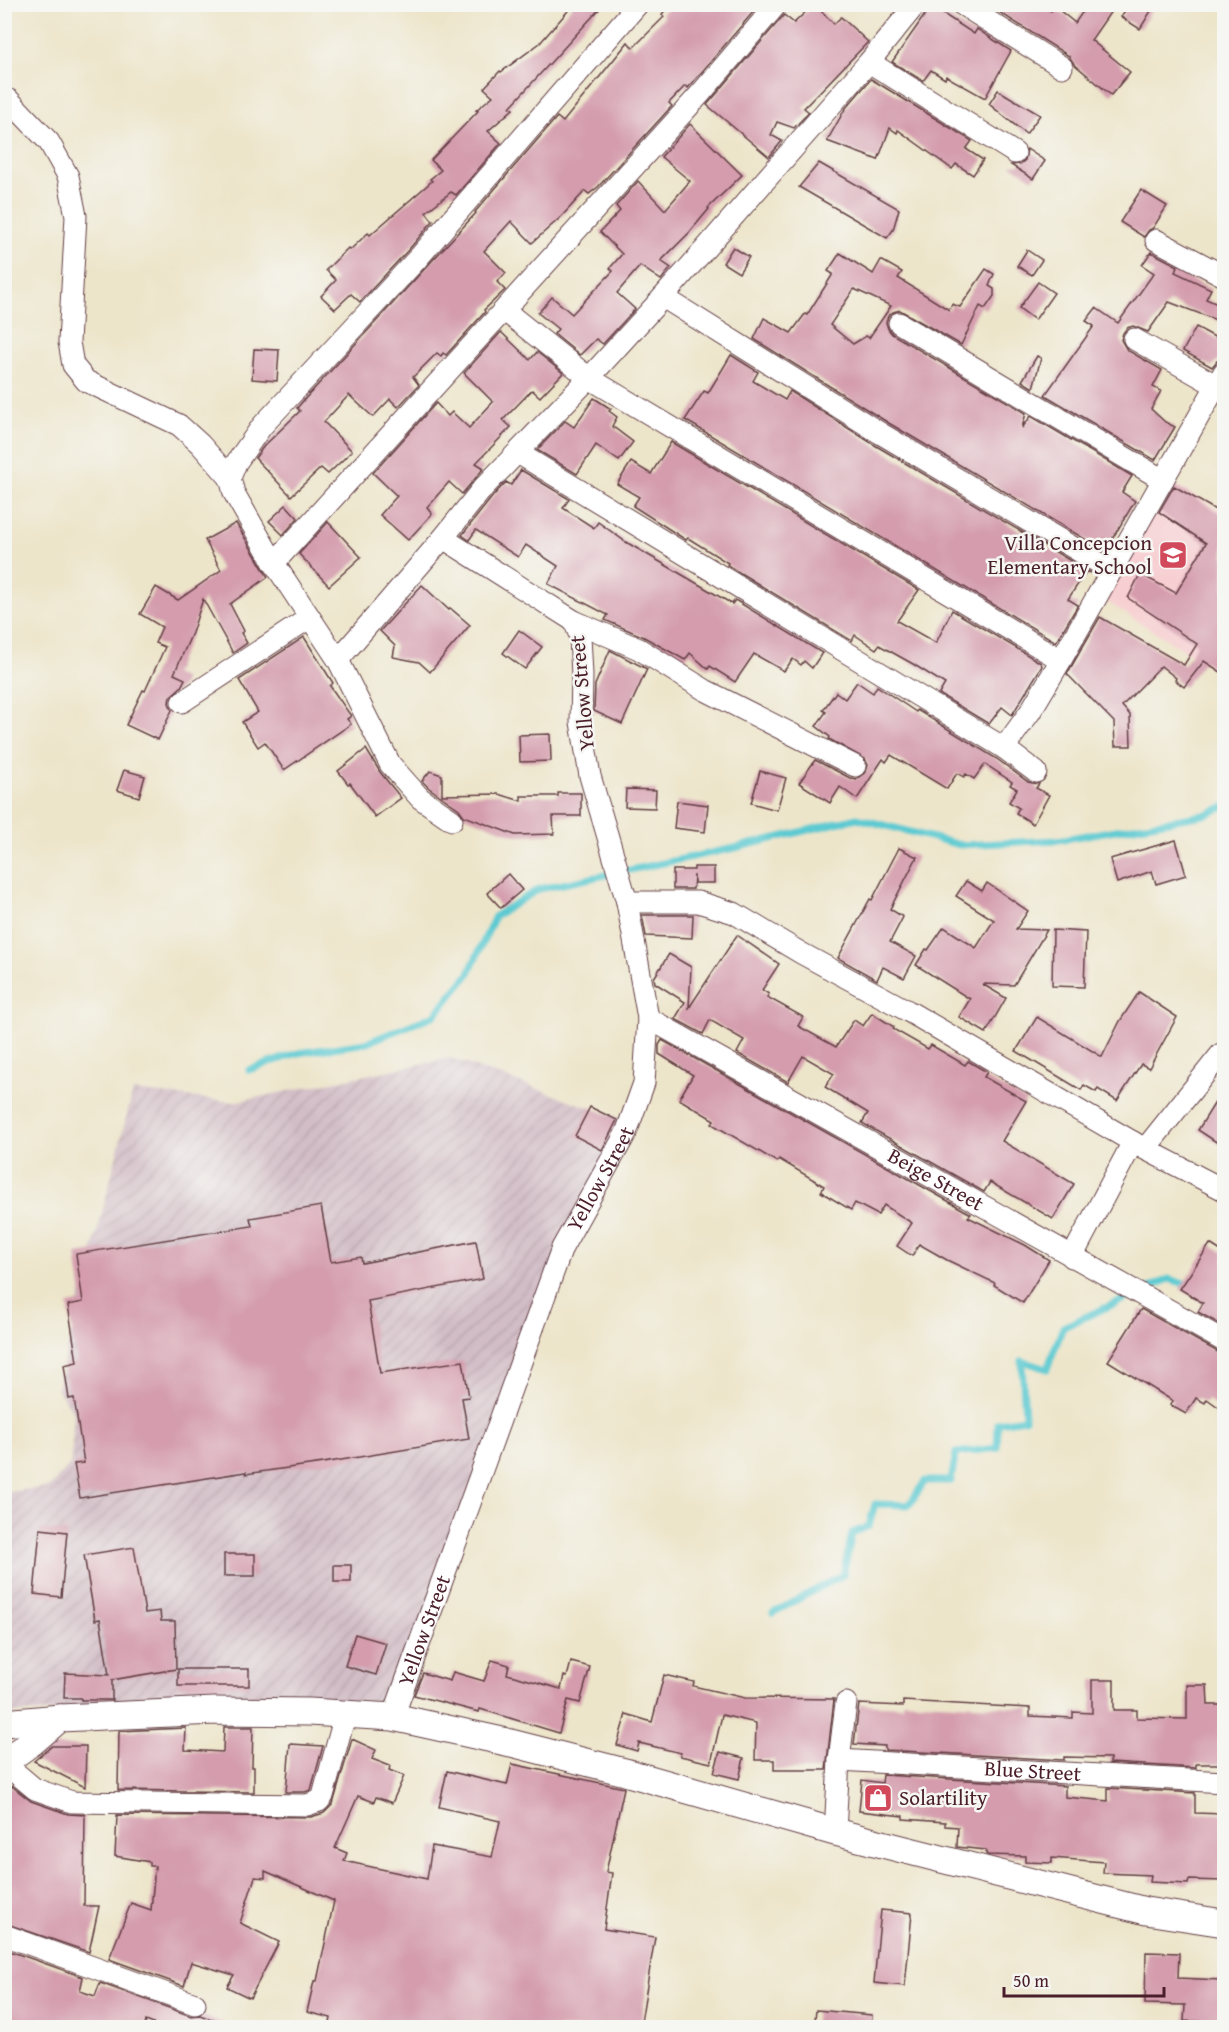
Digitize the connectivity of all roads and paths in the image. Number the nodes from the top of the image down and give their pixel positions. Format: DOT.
graph roads {
  1 [pos="638,4"];
  2 [pos="777,4"];
  3 [pos="916,4"];
  4 [pos="961,4"];
  5 [pos="869,62"];
  6 [pos="1062,67"];
  7 [pos="9,100"];
  8 [pos="1015,153"];
  9 [pos="1156,240"];
  10 [pos="1224,276"];
  11 [pos="663,297"];
  12 [pos="505,311"];
  13 [pos="899,323"];
  14 [pos="1134,339"];
  15 [pos="589,378"];
  16 [pos="1222,383"];
  17 [pos="518,453"];
  18 [pos="230,478"];
  19 [pos="1163,480"];
  20 [pos="443,538"];
  21 [pos="274,563"];
  22 [pos="1111,570"];
  23 [pos="309,618"];
  24 [pos="574,621"];
  25 [pos="338,660"];
  26 [pos="1061,660"];
  27 [pos="182,702"];
  28 [pos="1004,748"];
  29 [pos="855,766"];
  30 [pos="1036,772"];
  31 [pos="452,820"];
  32 [pos="626,897"];
  33 [pos="648,1018"];
  34 [pos="1224,1053"];
  35 [pos="1139,1146"];
  36 [pos="1224,1190"];
  37 [pos="1072,1257"];
  38 [pos="1224,1341"];
  39 [pos="846,1703"];
  40 [pos="345,1715"];
  41 [pos="393,1717"];
  42 [pos="60,1718"];
  43 [pos="4,1723"];
  44 [pos="839,1760"];
  45 [pos="4,1762"];
  46 [pos="1224,1782"];
  47 [pos="835,1832"];
  48 [pos="1224,1923"];
  49 [pos="4,1935"];
  50 [pos="195,2004"];
  1 -- 18 [label="street"];
  2 -- 12 [label="street"];
  3 -- 5 [label="street"];
  4 -- 6 [label="street"];
  5 -- 8 [label="street"];
  5 -- 11 [label="street"];
  7 -- 18 [label="street"];
  9 -- 10 [label="street"];
  11 -- 15 [label="street"];
  11 -- 22 [label="street"];
  12 -- 15 [label="street"];
  12 -- 21 [label="street"];
  13 -- 19 [label="street"];
  14 -- 16 [label="street"];
  15 -- 17 [label="street"];
  15 -- 26 [label="street"];
  16 -- 19 [label="street"];
  17 -- 20 [label="street"];
  17 -- 28 [label="street"];
  18 -- 21 [label="street"];
  19 -- 22 [label="street"];
  20 -- 24 [label="street"];
  20 -- 25 [label="street"];
  21 -- 23 [label="street"];
  22 -- 26 [label="street"];
  23 -- 25 [label="street"];
  23 -- 27 [label="street"];
  24 -- 29 [label="street"];
  24 -- 32 [label="street, Yellow Street"];
  25 -- 31 [label="street"];
  26 -- 28 [label="street"];
  28 -- 30 [label="street"];
  32 -- 33 [label="street, Yellow Street"];
  32 -- 35 [label="street"];
  33 -- 37 [label="street, Beige Street"];
  33 -- 41 [label="street, Yellow Street"];
  34 -- 35 [label="street"];
  35 -- 36 [label="street"];
  35 -- 37 [label="street"];
  37 -- 38 [label="street, Beige Street"];
  39 -- 44 [label="street"];
  40 -- 41 [label="street"];
  40 -- 42 [label="street"];
  40 -- 45 [label="street"];
  41 -- 47 [label="street"];
  42 -- 43 [label="street"];
  42 -- 45 [label="street"];
  44 -- 46 [label="street, Blue Street"];
  44 -- 47 [label="street"];
  47 -- 48 [label="street"];
  49 -- 50 [label="street"];
}
